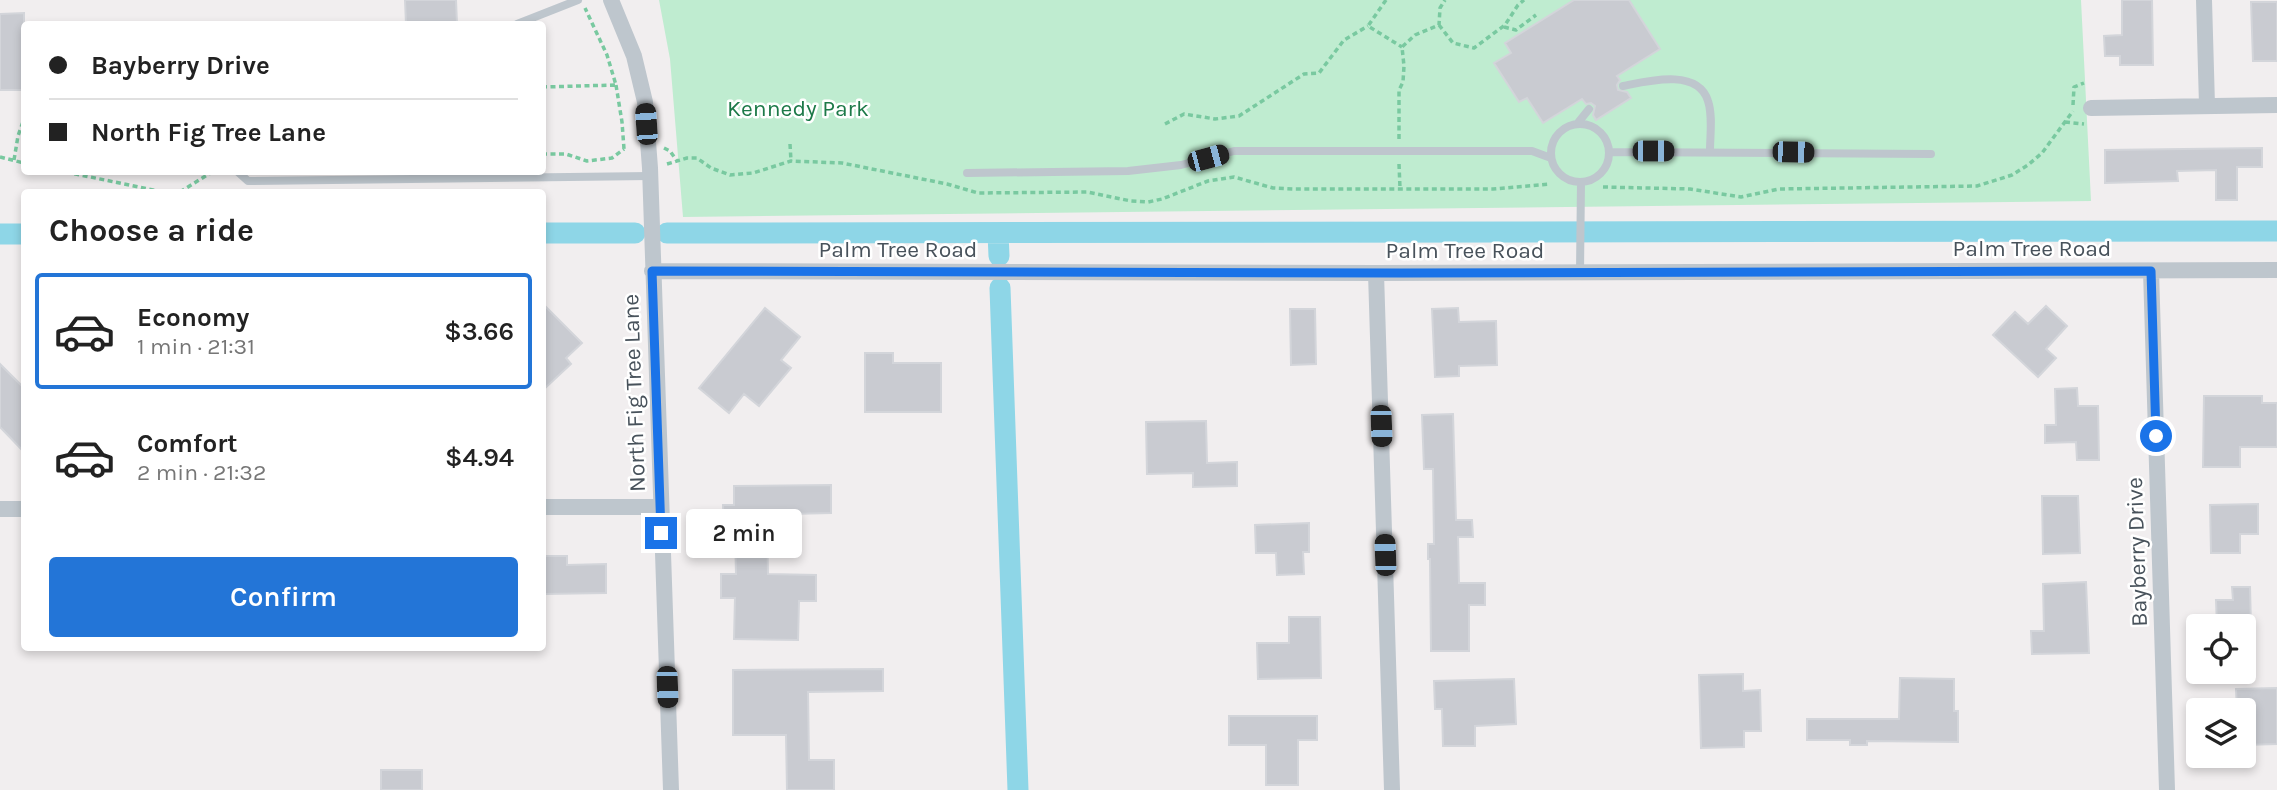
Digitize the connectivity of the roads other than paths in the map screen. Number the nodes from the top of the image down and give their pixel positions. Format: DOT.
graph roads {
  1 [pos="580,0"];
  2 [pos="611,0"];
  3 [pos="2204,0"];
  4 [pos="525,21"];
  5 [pos="1623,86"];
  6 [pos="2207,105"];
  7 [pos="2277,105"];
  8 [pos="1589,109"];
  9 [pos="2086,112"];
  10 [pos="1577,124"];
  11 [pos="1710,151"];
  12 [pos="1609,152"];
  13 [pos="1931,154"];
  14 [pos="1551,158"];
  15 [pos="967,173"];
  16 [pos="241,175"];
  17 [pos="489,175"];
  18 [pos="650,176"];
  19 [pos="1581,182"];
  20 [pos="1580,265"];
  21 [pos="2277,270"];
  22 [pos="652,271"];
  23 [pos="2151,271"];
  24 [pos="1376,273"];
  25 [pos="546,507"];
  26 [pos="660,507"];
  27 [pos="0,509"];
  28 [pos="21,509"];
  29 [pos="671,790"];
  30 [pos="1392,790"];
  31 [pos="2167,790"];
  1 -- 4 [label="lane"];
  2 -- 18 [label="street, North Fig Tree Lane"];
  3 -- 6 [label="street"];
  5 -- 11 [label="lane"];
  6 -- 7 [label="street"];
  6 -- 9 [label="street"];
  8 -- 10 [label="lane"];
  10 -- 12 [label="lane"];
  10 -- 14 [label="lane"];
  11 -- 12 [label="lane"];
  11 -- 13 [label="lane"];
  12 -- 19 [label="lane"];
  14 -- 15 [label="lane"];
  14 -- 19 [label="lane"];
  16 -- 17 [label="lane"];
  17 -- 18 [label="lane"];
  18 -- 22 [label="street, North Fig Tree Lane"];
  19 -- 20 [label="lane"];
  20 -- 23 [label="street, Palm Tree Road"];
  20 -- 24 [label="street, Palm Tree Road"];
  21 -- 23 [label="street, Palm Tree Road"];
  22 -- 24 [label="street, Palm Tree Road"];
  22 -- 26 [label="street, North Fig Tree Lane"];
  23 -- 31 [label="street, Bayberry Drive"];
  24 -- 30 [label="street"];
  25 -- 26 [label="street"];
  26 -- 29 [label="street, North Fig Tree Lane"];
  27 -- 28 [label="street"];
}
